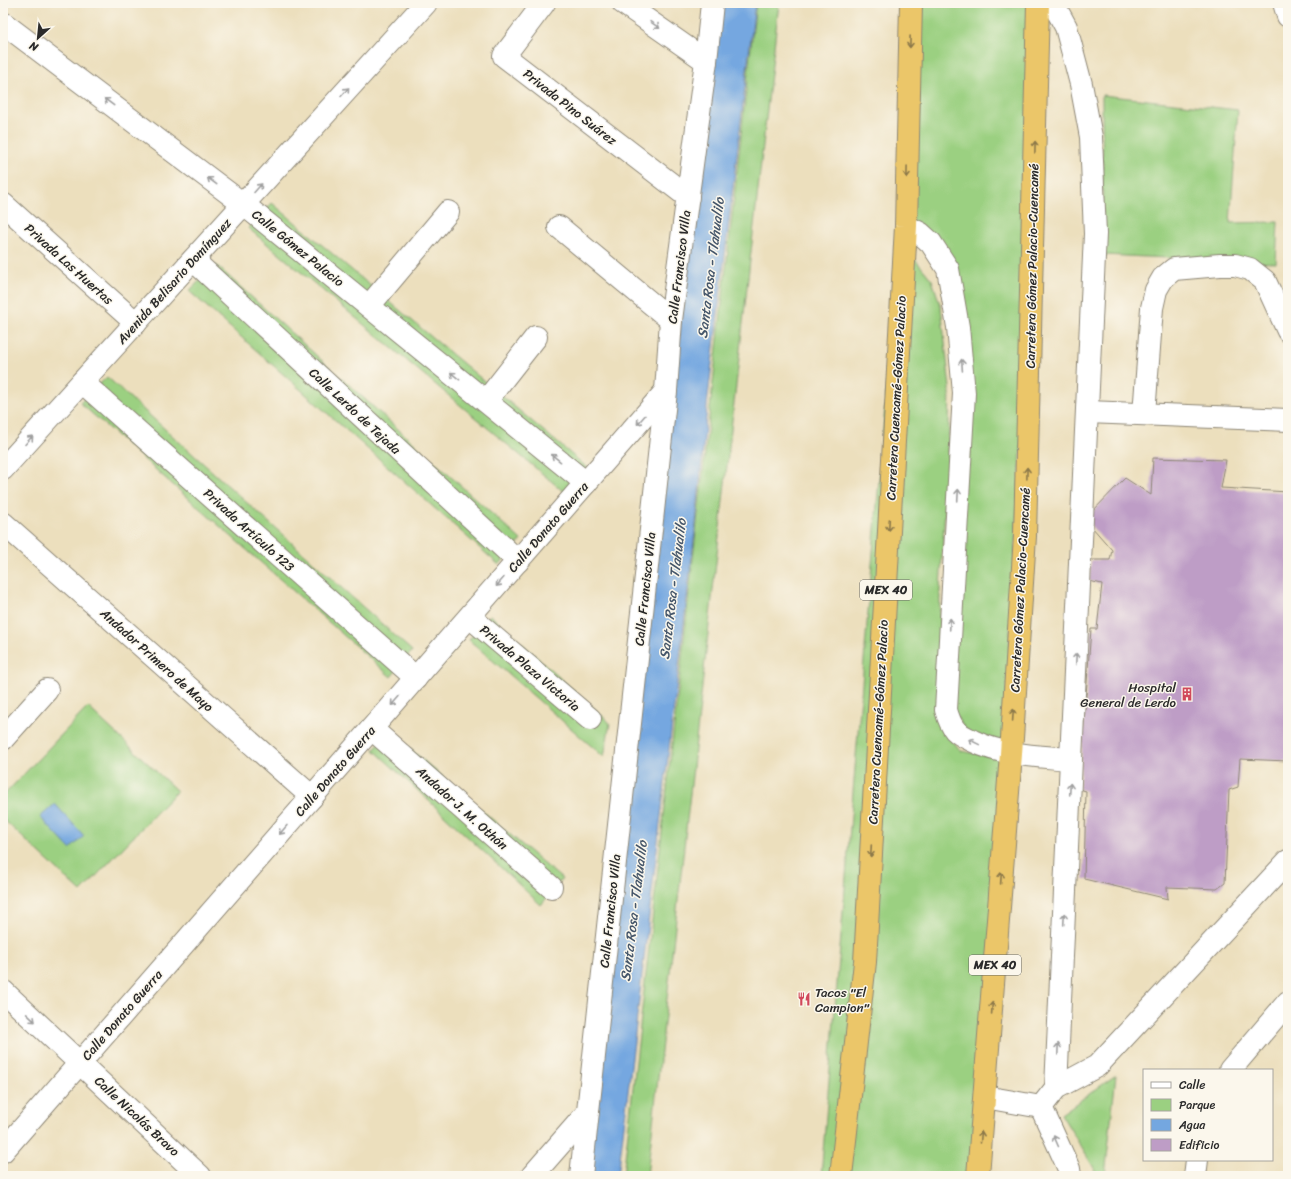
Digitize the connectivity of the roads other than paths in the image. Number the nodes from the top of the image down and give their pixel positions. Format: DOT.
graph roads {
  1 [pos="426,3"];
  2 [pos="544,3"];
  3 [pos="623,3"];
  4 [pos="712,3"];
  5 [pos="911,3"];
  6 [pos="1038,3"];
  7 [pos="1053,3"];
  8 [pos="1284,3"];
  9 [pos="1288,16"];
  10 [pos="3,22"];
  11 [pos="706,61"];
  12 [pos="688,197"];
  13 [pos="3,204"];
  14 [pos="243,204"];
  15 [pos="448,212"];
  16 [pos="906,226"];
  17 [pos="559,227"];
  18 [pos="193,260"];
  19 [pos="369,306"];
  20 [pos="671,320"];
  21 [pos="136,323"];
  22 [pos="1288,330"];
  23 [pos="536,337"];
  24 [pos="82,382"];
  25 [pos="666,391"];
  26 [pos="486,401"];
  27 [pos="1087,412"];
  28 [pos="1144,414"];
  29 [pos="1288,420"];
  30 [pos="3,469"];
  31 [pos="586,483"];
  32 [pos="3,523"];
  33 [pos="518,561"];
  34 [pos="470,617"];
  35 [pos="416,678"];
  36 [pos="47,690"];
  37 [pos="590,718"];
  38 [pos="372,729"];
  39 [pos="3,739"];
  40 [pos="1011,754"];
  41 [pos="1071,759"];
  42 [pos="312,797"];
  43 [pos="1288,861"];
  44 [pos="551,887"];
  45 [pos="3,991"];
  46 [pos="1288,1002"];
  47 [pos="80,1063"];
  48 [pos="1231,1069"];
  49 [pos="1056,1088"];
  50 [pos="985,1097"];
  51 [pos="1041,1107"];
  52 [pos="588,1112"];
  53 [pos="3,1152"];
  54 [pos="1197,1161"];
  55 [pos="200,1176"];
  56 [pos="532,1176"];
  57 [pos="581,1176"];
  58 [pos="841,1176"];
  59 [pos="978,1176"];
  60 [pos="1070,1176"];
  61 [pos="1195,1176"];
  14 -- 1 [label="street, Avenida Belisario Domínguez, one-way"];
  2 -- 12 [label="street, Privada Pino Suárez"];
  3 -- 11 [label="street, one-way"];
  4 -- 11 [label="street, Calle Francisco Villa"];
  5 -- 16 [label="highway, Carretera Cuencamé-Gómez Palacio / MEX 40, one-way"];
  40 -- 6 [label="highway, Carretera Gómez Palacio-Cuencamé / MEX 40, one-way"];
  7 -- 27 [label="street"];
  8 -- 9 [label="street"];
  14 -- 10 [label="street, Calle Gómez Palacio, one-way"];
  11 -- 12 [label="street, Calle Francisco Villa"];
  12 -- 20 [label="street, Calle Francisco Villa"];
  13 -- 21 [label="street, Privada Las Huertas"];
  14 -- 18 [label="street, Avenida Belisario Domínguez"];
  14 -- 19 [label="street, Calle Gómez Palacio"];
  15 -- 19 [label="street"];
  40 -- 16 [label="street, one-way"];
  16 -- 58 [label="highway, Carretera Cuencamé-Gómez Palacio / MEX 40, one-way"];
  17 -- 20 [label="street"];
  18 -- 21 [label="street, Avenida Belisario Domínguez"];
  18 -- 33 [label="street, Calle Lerdo de Tejada"];
  26 -- 19 [label="street, Calle Gómez Palacio, one-way"];
  20 -- 25 [label="street, Calle Francisco Villa"];
  21 -- 24 [label="street, Avenida Belisario Domínguez"];
  22 -- 28 [label="street"];
  23 -- 26 [label="street"];
  30 -- 24 [label="street, Avenida Belisario Domínguez, one-way"];
  24 -- 35 [label="street, Privada Artículo 123"];
  25 -- 31 [label="street, Calle Donato Guerra, one-way"];
  25 -- 52 [label="street, Calle Francisco Villa"];
  31 -- 26 [label="street, Calle Gómez Palacio, one-way"];
  27 -- 28 [label="street"];
  41 -- 27 [label="street, one-way"];
  28 -- 29 [label="street"];
  31 -- 33 [label="street, Calle Donato Guerra"];
  32 -- 42 [label="street, Andador Primero de Mayo"];
  33 -- 34 [label="street, Calle Donato Guerra, one-way"];
  34 -- 35 [label="street, Calle Donato Guerra"];
  34 -- 37 [label="street, Privada Plaza Victoria"];
  35 -- 38 [label="street, Calle Donato Guerra, one-way"];
  36 -- 39 [label="street"];
  38 -- 42 [label="street, Calle Donato Guerra"];
  38 -- 44 [label="street, Andador J. M. Othón"];
  40 -- 41 [label="street"];
  50 -- 40 [label="highway, Carretera Gómez Palacio-Cuencamé / MEX 40, one-way"];
  49 -- 41 [label="street, one-way"];
  42 -- 47 [label="street, Calle Donato Guerra, one-way"];
  43 -- 49 [label="street"];
  45 -- 47 [label="street, Calle Nicolás Bravo, one-way"];
  46 -- 48 [label="street"];
  47 -- 53 [label="street, Calle Donato Guerra"];
  47 -- 55 [label="street, Calle Nicolás Bravo"];
  49 -- 51 [label="street"];
  50 -- 51 [label="street"];
  59 -- 50 [label="highway, Carretera Gómez Palacio-Cuencamé / MEX 40, one-way"];
  60 -- 51 [label="street, one-way"];
  52 -- 56 [label="street"];
  52 -- 57 [label="street, Calle Francisco Villa"];
  54 -- 61 [label="street"];
}
